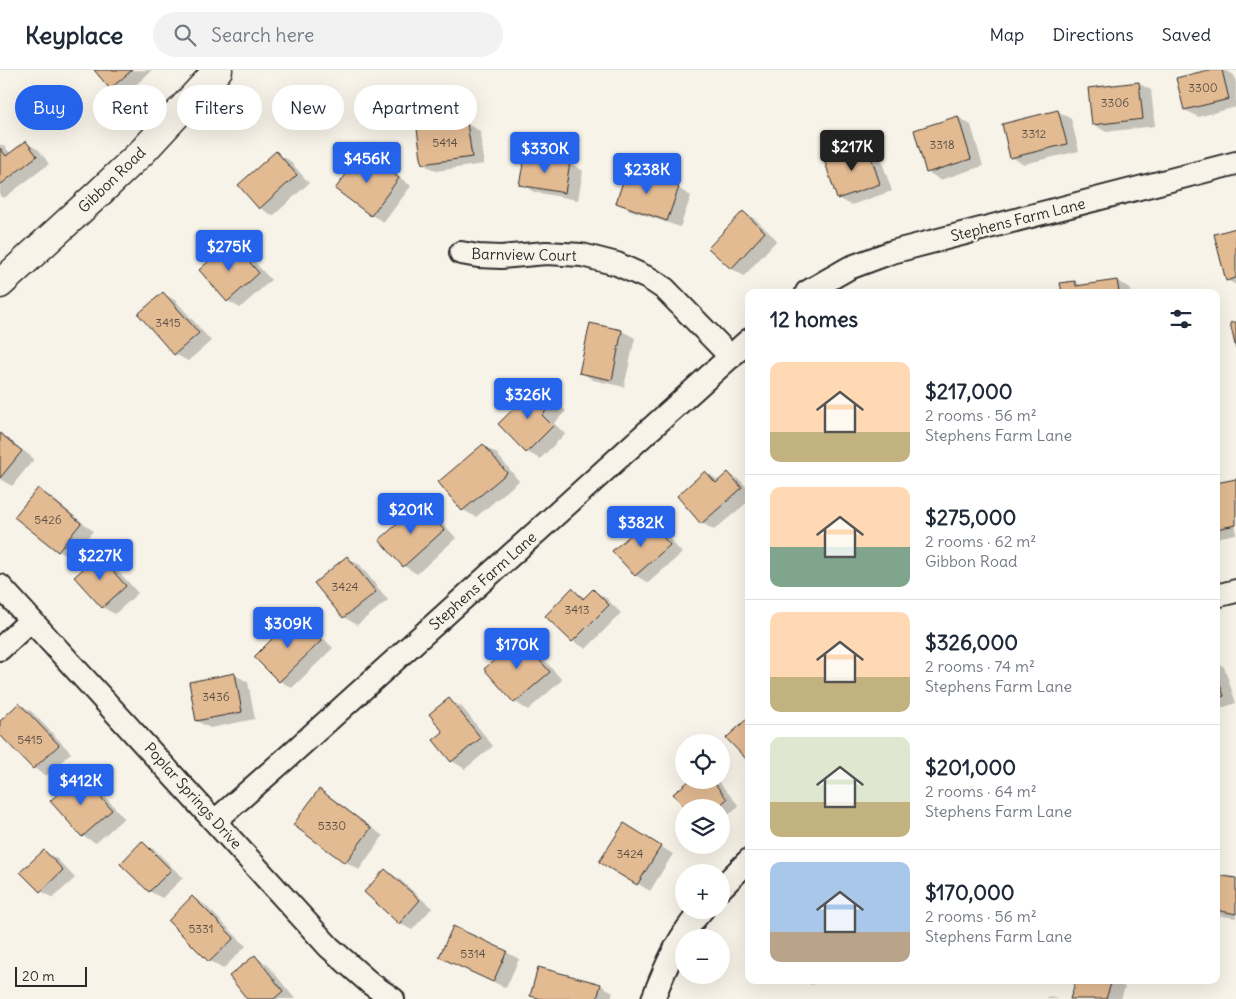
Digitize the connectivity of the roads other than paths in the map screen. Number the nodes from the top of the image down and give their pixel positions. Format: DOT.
graph roads {
  1 [pos="218,70"];
  2 [pos="1236,164"];
  3 [pos="460,253"];
  4 [pos="0,284"];
  5 [pos="812,289"];
  6 [pos="745,344"];
  7 [pos="731,357"];
  8 [pos="0,586"];
  9 [pos="1236,591"];
  10 [pos="1220,595"];
  11 [pos="32,620"];
  12 [pos="0,650"];
  13 [pos="215,821"];
  14 [pos="745,864"];
  15 [pos="730,879"];
  16 [pos="693,919"];
  17 [pos="393,999"];
  18 [pos="653,999"];
  1 -- 4 [label="main road, Gibbon Road"];
  2 -- 5 [label="street, Stephens Farm Lane"];
  3 -- 7 [label="street, Barnview Court"];
  6 -- 7 [label="street, Stephens Farm Lane"];
  7 -- 13 [label="street, Stephens Farm Lane"];
  8 -- 11 [label="street, Poplar Springs Drive"];
  9 -- 10 [label="street"];
  11 -- 12 [label="street"];
  11 -- 13 [label="street, Poplar Springs Drive"];
  13 -- 17 [label="street, Poplar Springs Drive"];
  14 -- 15 [label="street"];
  16 -- 18 [label="street"];
}
